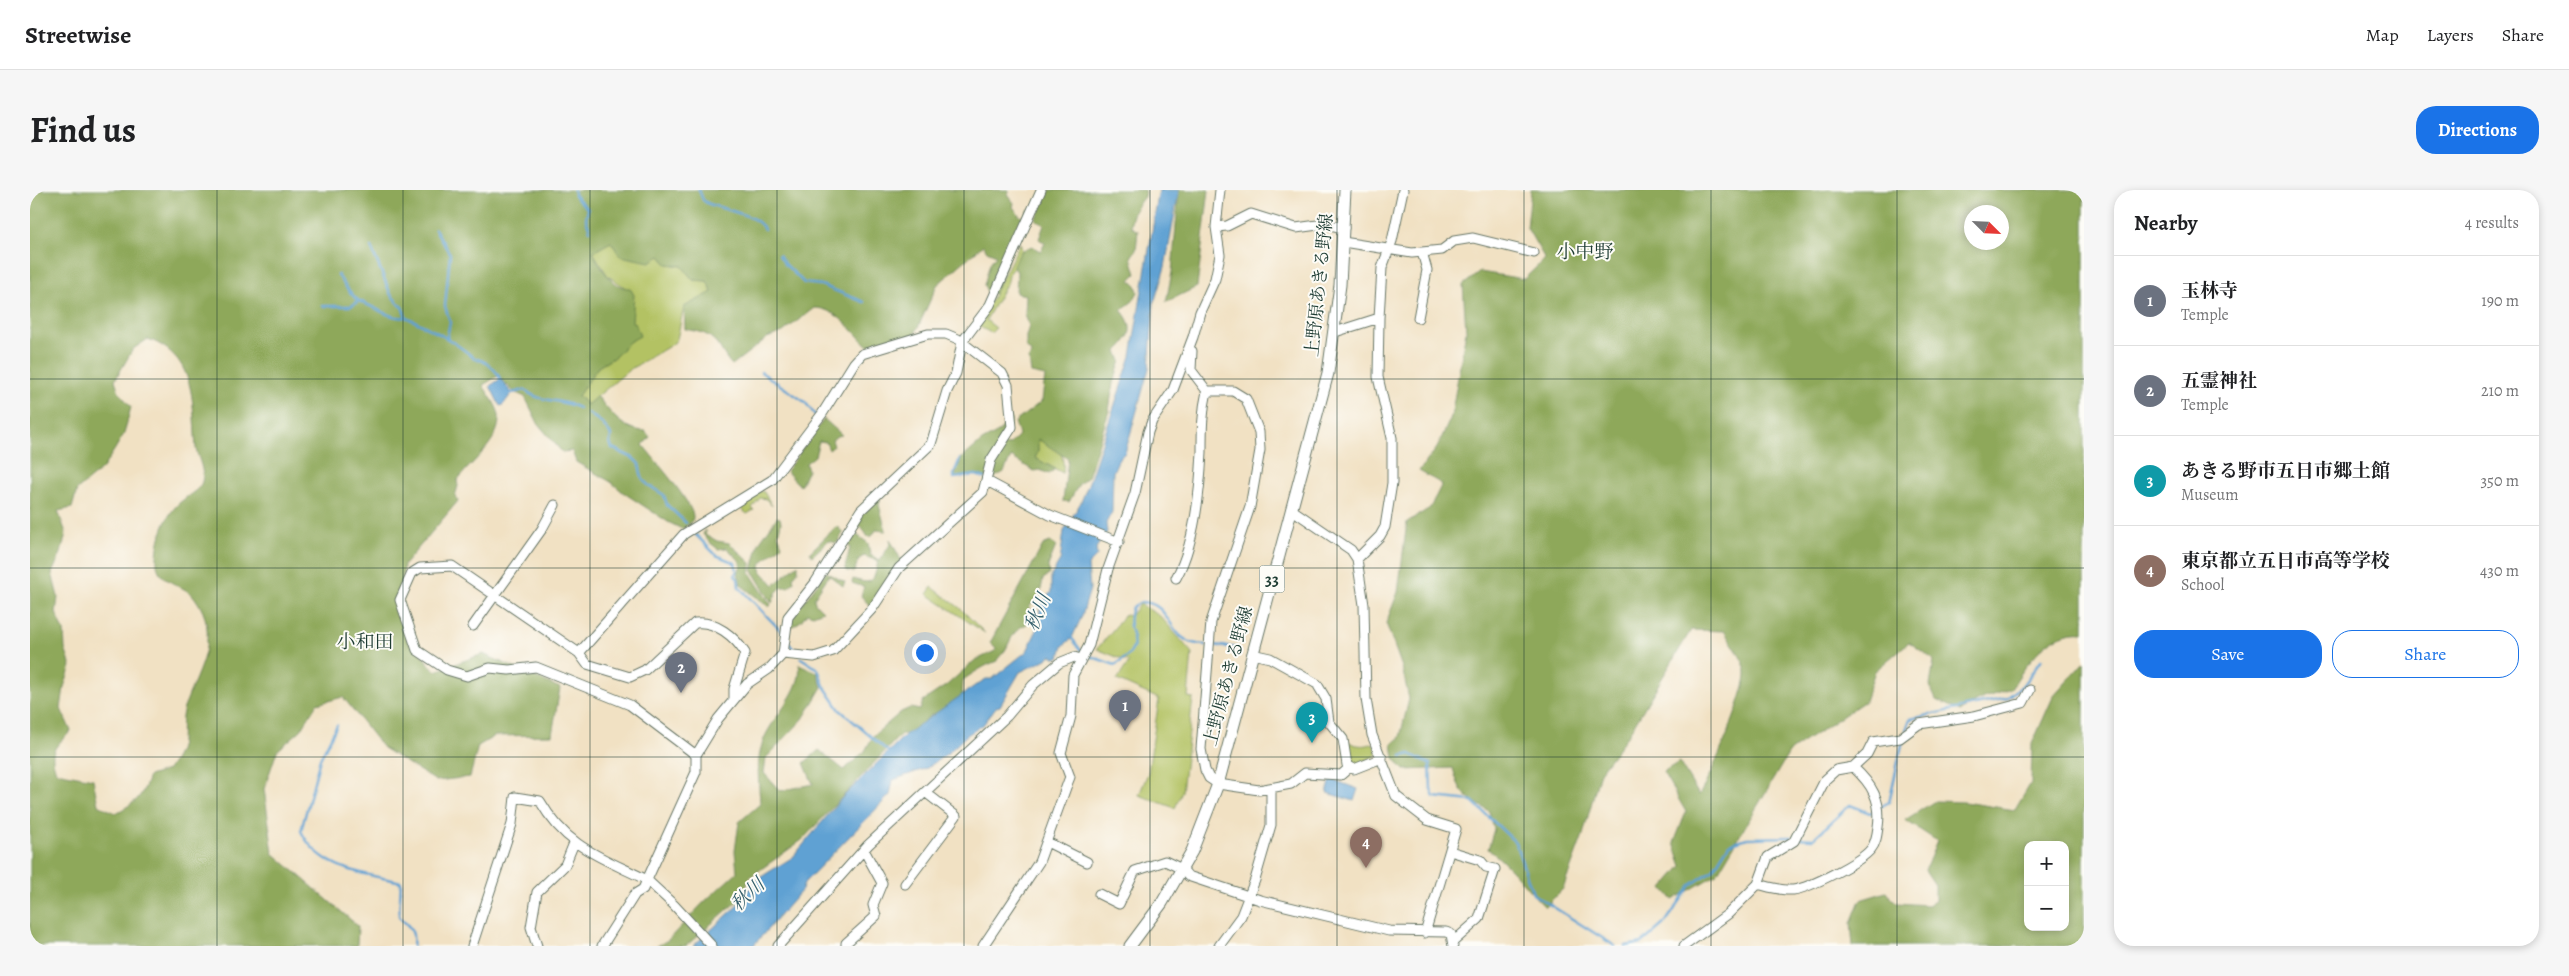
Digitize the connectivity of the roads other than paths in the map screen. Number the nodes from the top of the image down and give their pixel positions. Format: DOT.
graph roads {
  1 [pos="1041,190"];
  2 [pos="1220,190"];
  3 [pos="1345,190"];
  4 [pos="1403,190"];
  5 [pos="1216,227"];
  6 [pos="1344,228"];
  7 [pos="1343,242"];
  8 [pos="1388,250"];
  9 [pos="1422,252"];
  10 [pos="1534,253"];
  11 [pos="1379,318"];
  12 [pos="1418,318"];
  13 [pos="1335,332"];
  14 [pos="962,342"];
  15 [pos="1189,347"];
  16 [pos="1207,391"];
  17 [pos="987,480"];
  18 [pos="555,505"];
  19 [pos="1291,509"];
  20 [pos="1117,541"];
  21 [pos="1358,559"];
  22 [pos="1176,578"];
  23 [pos="496,595"];
  24 [pos="473,626"];
  25 [pos="579,653"];
  26 [pos="783,654"];
  27 [pos="1252,654"];
  28 [pos="1083,656"];
  29 [pos="2030,690"];
  30 [pos="734,698"];
  31 [pos="696,755"];
  32 [pos="1382,758"];
  33 [pos="1350,767"];
  34 [pos="1853,767"];
  35 [pos="1218,784"];
  36 [pos="1271,789"];
  37 [pos="925,792"];
  38 [pos="1047,842"];
  39 [pos="574,843"];
  40 [pos="864,850"];
  41 [pos="1450,852"];
  42 [pos="1088,862"];
  43 [pos="1182,869"];
  44 [pos="905,884"];
  45 [pos="1758,884"];
  46 [pos="1099,894"];
  47 [pos="1248,896"];
  48 [pos="1425,933"];
  49 [pos="1453,944"];
  50 [pos="472,946"];
  51 [pos="537,946"];
  52 [pos="602,946"];
  53 [pos="712,946"];
  54 [pos="778,946"];
  55 [pos="846,946"];
  56 [pos="982,946"];
  57 [pos="1130,946"];
  58 [pos="1219,946"];
  59 [pos="1684,946"];
  1 -- 14 [label="street"];
  2 -- 5 [label="street"];
  3 -- 6 [label="main road, 上野原あきる野線 / 33"];
  4 -- 8 [label="street"];
  5 -- 6 [label="street"];
  5 -- 15 [label="street"];
  6 -- 7 [label="main road, 上野原あきる野線 / 33"];
  7 -- 8 [label="street"];
  7 -- 13 [label="main road, 上野原あきる野線 / 33"];
  8 -- 9 [label="street"];
  8 -- 11 [label="street"];
  9 -- 10 [label="street"];
  9 -- 12 [label="street"];
  11 -- 13 [label="street"];
  11 -- 21 [label="street"];
  13 -- 19 [label="main road, 上野原あきる野線 / 33"];
  14 -- 17 [label="street"];
  14 -- 25 [label="street"];
  14 -- 26 [label="street"];
  15 -- 16 [label="street"];
  15 -- 20 [label="street"];
  16 -- 22 [label="street"];
  16 -- 35 [label="street"];
  17 -- 20 [label="street"];
  17 -- 26 [label="street"];
  18 -- 23 [label="street"];
  19 -- 21 [label="street"];
  19 -- 27 [label="main road, 上野原あきる野線 / 33"];
  20 -- 28 [label="street"];
  21 -- 32 [label="street"];
  23 -- 24 [label="street"];
  23 -- 25 [label="street"];
  23 -- 31 [label="street"];
  25 -- 30 [label="street"];
  26 -- 30 [label="street"];
  27 -- 33 [label="street"];
  27 -- 35 [label="main road, 上野原あきる野線 / 33"];
  28 -- 37 [label="street"];
  28 -- 38 [label="street"];
  29 -- 34 [label="street"];
  30 -- 31 [label="street"];
  31 -- 39 [label="street"];
  32 -- 33 [label="street"];
  32 -- 41 [label="street"];
  33 -- 36 [label="street"];
  34 -- 45 [label="street"];
  34 -- 45 [label="street"];
  35 -- 36 [label="street"];
  35 -- 43 [label="main road, 上野原あきる野線 / 33"];
  36 -- 47 [label="street"];
  37 -- 40 [label="street"];
  37 -- 44 [label="street"];
  38 -- 42 [label="street"];
  38 -- 56 [label="street"];
  39 -- 50 [label="street"];
  39 -- 51 [label="street"];
  40 -- 54 [label="street"];
  40 -- 55 [label="street"];
  41 -- 48 [label="street"];
  41 -- 49 [label="street"];
  43 -- 46 [label="street"];
  43 -- 47 [label="street"];
  43 -- 57 [label="main road, 上野原あきる野線 / 33"];
  45 -- 59 [label="street"];
  47 -- 48 [label="street"];
  47 -- 58 [label="street"];
  48 -- 49 [label="street"];
  52 -- 53 [label="street"];
}
